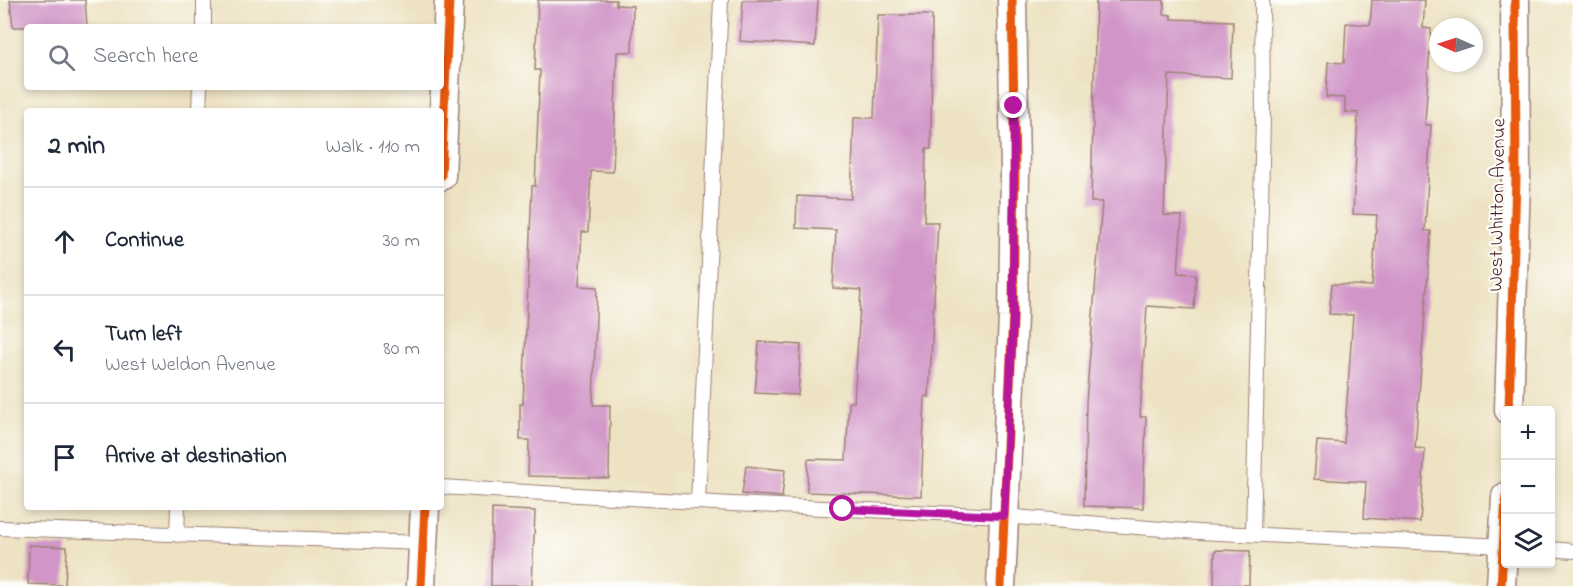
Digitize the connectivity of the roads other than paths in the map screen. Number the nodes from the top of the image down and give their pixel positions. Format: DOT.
graph roads {
  1 [pos="204,0"];
  2 [pos="449,0"];
  3 [pos="721,0"];
  4 [pos="1012,0"];
  5 [pos="1262,0"];
  6 [pos="1515,0"];
  7 [pos="204,24"];
  8 [pos="200,90"];
  9 [pos="199,108"];
  10 [pos="444,111"];
  11 [pos="1509,406"];
  12 [pos="444,487"];
  13 [pos="698,502"];
  14 [pos="178,510"];
  15 [pos="425,510"];
  16 [pos="1004,516"];
  17 [pos="0,528"];
  18 [pos="1253,534"];
  19 [pos="177,535"];
  20 [pos="423,543"];
  21 [pos="1501,546"];
  22 [pos="1555,549"];
  23 [pos="1573,551"];
  24 [pos="1503,568"];
  25 [pos="421,586"];
  26 [pos="1001,586"];
  27 [pos="1502,586"];
  1 -- 7 [label="lane"];
  2 -- 10 [label="street"];
  3 -- 13 [label="lane"];
  4 -- 16 [label="street"];
  5 -- 18 [label="lane"];
  6 -- 11 [label="street, West Whitton Avenue"];
  8 -- 9 [label="lane"];
  12 -- 13 [label="lane"];
  13 -- 16 [label="lane"];
  14 -- 19 [label="lane"];
  15 -- 20 [label="street"];
  16 -- 18 [label="lane"];
  16 -- 26 [label="street"];
  17 -- 19 [label="lane"];
  18 -- 21 [label="lane"];
  19 -- 20 [label="lane"];
  20 -- 25 [label="street"];
  22 -- 23 [label="lane"];
  24 -- 27 [label="street"];
}
